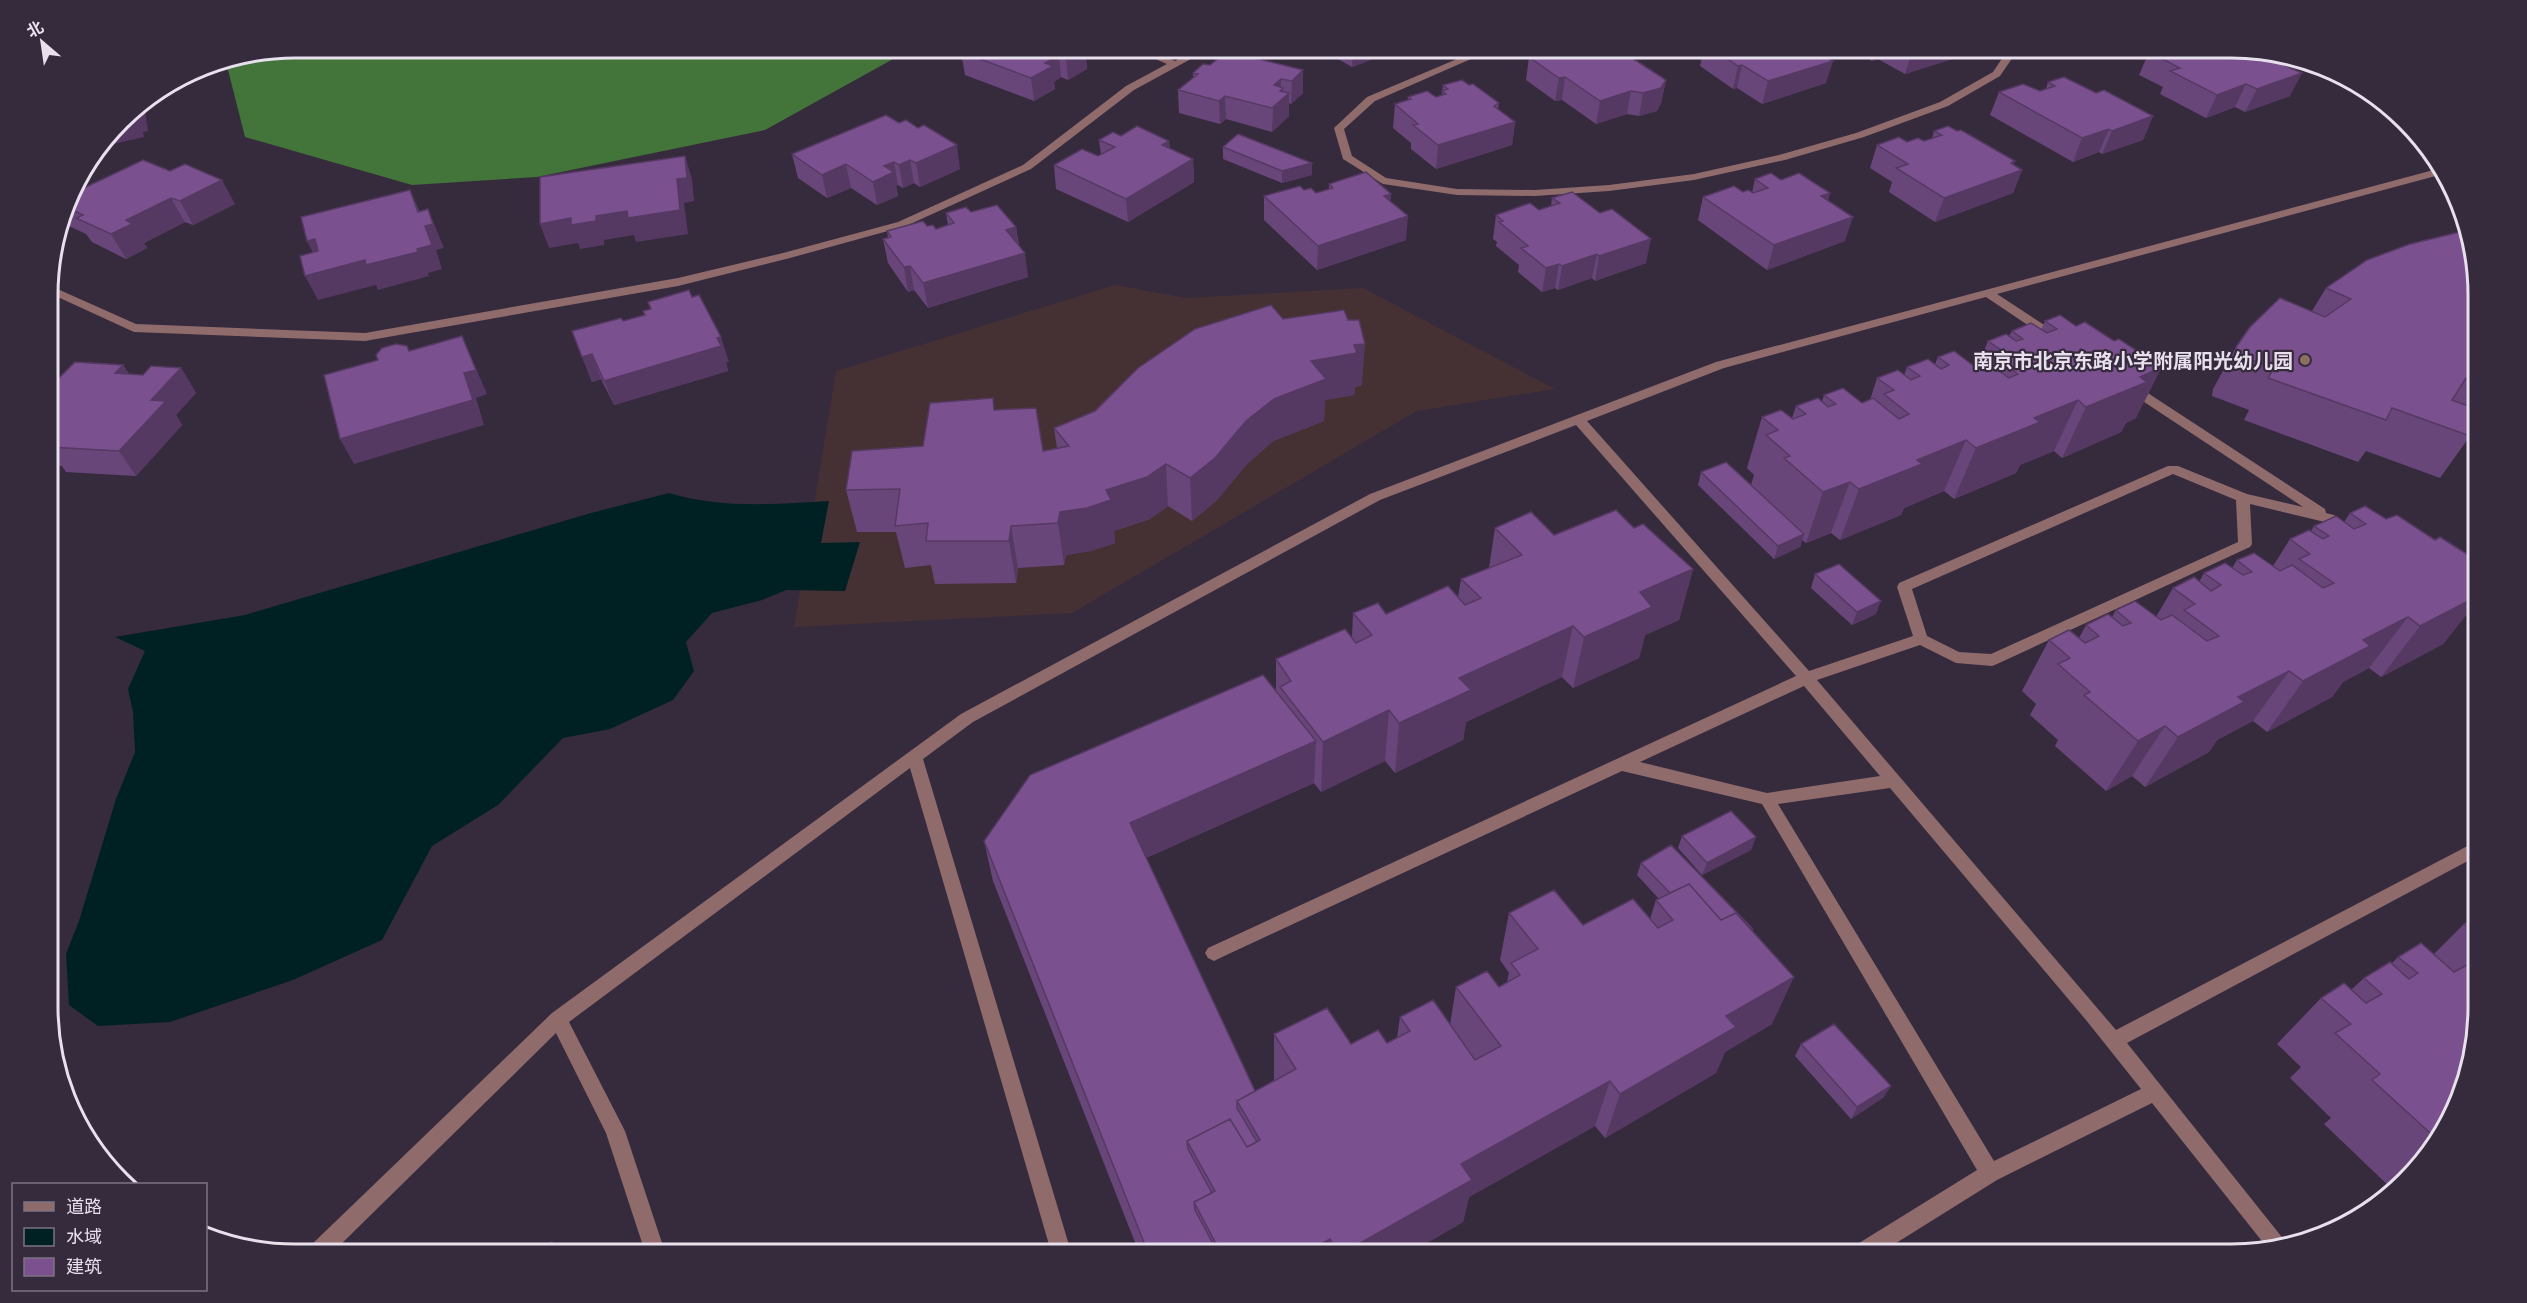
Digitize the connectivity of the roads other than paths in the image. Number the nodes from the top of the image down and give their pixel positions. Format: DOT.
graph roads {
  1 [pos="1160,58"];
  2 [pos="1187,58"];
  3 [pos="1467,58"];
  4 [pos="2007,58"];
  5 [pos="1175,64"];
  6 [pos="2435,173"];
  7 [pos="58,293"];
  8 [pos="1987,293"];
  9 [pos="2065,344"];
  10 [pos="2114,376"];
  11 [pos="1578,419"];
  12 [pos="2243,498"];
  13 [pos="2438,590"];
  14 [pos="2468,610"];
  15 [pos="1921,639"];
  16 [pos="1806,678"];
  17 [pos="915,757"];
  18 [pos="1621,764"];
  19 [pos="1892,781"];
  20 [pos="1767,799"];
  21 [pos="2468,853"];
  22 [pos="1214,953"];
  23 [pos="558,1019"];
  24 [pos="2113,1041"];
  25 [pos="2155,1092"];
  26 [pos="1990,1173"];
  27 [pos="2274,1241"];
  28 [pos="326,1244"];
  29 [pos="652,1244"];
  30 [pos="1059,1244"];
  31 [pos="1876,1244"];
  1 -- 5 [label="street"];
  2 -- 5 [label="street"];
  3 -- 4 [label="street"];
  5 -- 7 [label="street"];
  6 -- 8 [label="street"];
  8 -- 9 [label="street"];
  8 -- 11 [label="street"];
  10 -- 12 [label="street"];
  11 -- 16 [label="street"];
  11 -- 17 [label="street"];
  12 -- 15 [label="street"];
  12 -- 15 [label="street"];
  13 -- 14 [label="street"];
  15 -- 16 [label="street"];
  16 -- 18 [label="street"];
  16 -- 19 [label="street"];
  17 -- 23 [label="street"];
  17 -- 30 [label="street"];
  18 -- 20 [label="street"];
  18 -- 22 [label="street"];
  19 -- 20 [label="street"];
  19 -- 24 [label="street"];
  20 -- 26 [label="street"];
  21 -- 24 [label="street"];
  23 -- 28 [label="street"];
  23 -- 29 [label="street"];
  24 -- 25 [label="street"];
  25 -- 26 [label="street"];
  25 -- 27 [label="street"];
  26 -- 31 [label="street"];
}
